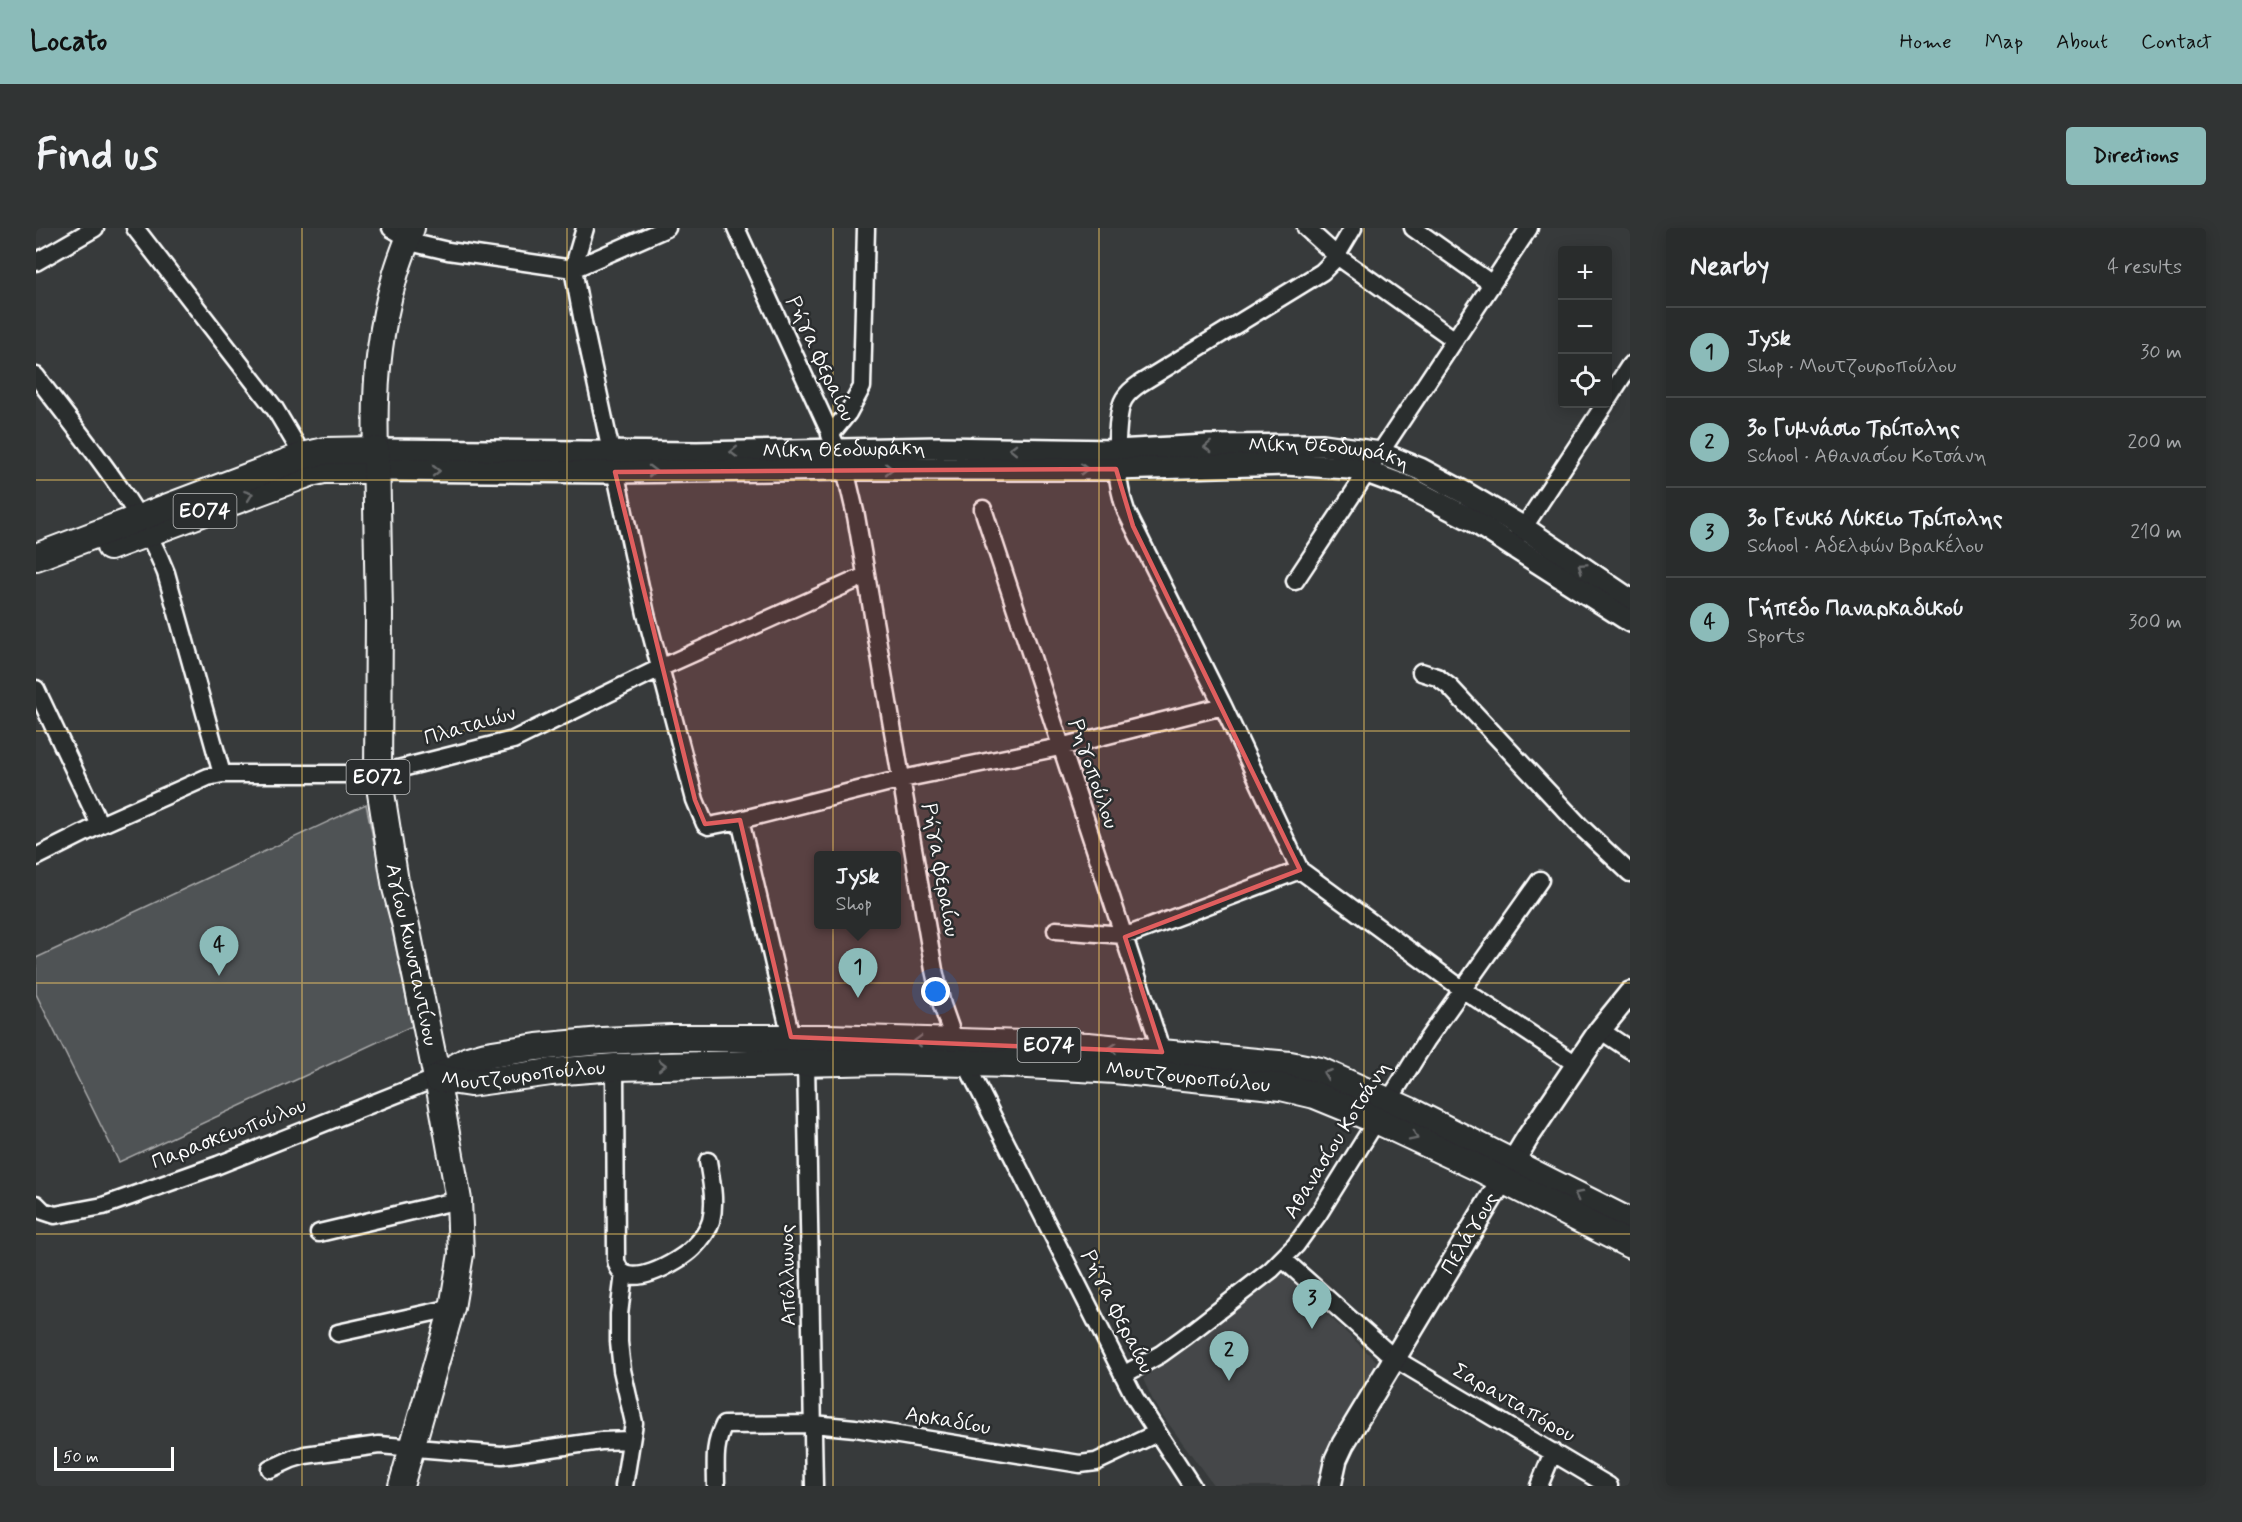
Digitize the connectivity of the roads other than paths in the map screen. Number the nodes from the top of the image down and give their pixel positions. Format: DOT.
graph roads {
  1 [pos="95,228"];
  2 [pos="135,228"];
  3 [pos="585,228"];
  4 [pos="667,228"];
  5 [pos="736,228"];
  6 [pos="866,228"];
  7 [pos="1306,228"];
  8 [pos="1353,228"];
  9 [pos="1413,228"];
  10 [pos="1529,228"];
  11 [pos="404,232"];
  12 [pos="1337,256"];
  13 [pos="36,262"];
  14 [pos="573,269"];
  15 [pos="1492,284"];
  16 [pos="1455,340"];
  17 [pos="1630,365"];
  18 [pos="36,376"];
  19 [pos="1612,393"];
  20 [pos="1602,408"];
  21 [pos="837,451"];
  22 [pos="1380,453"];
  23 [pos="303,456"];
  24 [pos="377,460"];
  25 [pos="1116,460"];
  26 [pos="613,462"];
  27 [pos="1367,472"];
  28 [pos="983,509"];
  29 [pos="144,525"];
  30 [pos="1518,537"];
  31 [pos="36,557"];
  32 [pos="36,573"];
  33 [pos="865,576"];
  34 [pos="1294,581"];
  35 [pos="1630,600"];
  36 [pos="1630,621"];
  37 [pos="660,668"];
  38 [pos="1421,672"];
  39 [pos="36,689"];
  40 [pos="1223,706"];
  41 [pos="41,713"];
  42 [pos="1060,747"];
  43 [pos="222,774"];
  44 [pos="378,774"];
  45 [pos="902,779"];
  46 [pos="740,820"];
  47 [pos="100,825"];
  48 [pos="36,857"];
  49 [pos="1300,870"];
  50 [pos="1630,873"];
  51 [pos="1540,880"];
  52 [pos="1056,930"];
  53 [pos="1124,935"];
  54 [pos="1462,989"];
  55 [pos="1630,993"];
  56 [pos="1600,1030"];
  57 [pos="791,1037"];
  58 [pos="1630,1050"];
  59 [pos="961,1052"];
  60 [pos="1162,1052"];
  61 [pos="806,1062"];
  62 [pos="1576,1064"];
  63 [pos="615,1067"];
  64 [pos="437,1078"];
  65 [pos="1382,1111"];
  66 [pos="708,1161"];
  67 [pos="1507,1171"];
  68 [pos="459,1200"];
  69 [pos="36,1204"];
  70 [pos="1630,1222"];
  71 [pos="319,1233"];
  72 [pos="1630,1245"];
  73 [pos="1283,1259"];
  74 [pos="624,1273"];
  75 [pos="452,1308"];
  76 [pos="338,1333"];
  77 [pos="1395,1359"];
  78 [pos="1123,1375"];
  79 [pos="813,1424"];
  80 [pos="1158,1433"];
  81 [pos="631,1440"];
  82 [pos="412,1447"];
  83 [pos="1552,1452"];
  84 [pos="270,1469"];
  85 [pos="1182,1482"];
  86 [pos="401,1486"];
  87 [pos="624,1486"];
  88 [pos="716,1486"];
  89 [pos="814,1486"];
  90 [pos="1330,1486"];
  91 [pos="1539,1486"];
  92 [pos="1609,1486"];
  1 -- 13 [label="street"];
  2 -- 23 [label="street"];
  3 -- 14 [label="street"];
  4 -- 14 [label="street"];
  5 -- 21 [label="street, Ρήγα Φεραίου"];
  6 -- 21 [label="street"];
  7 -- 12 [label="street"];
  8 -- 12 [label="street"];
  9 -- 15 [label="street"];
  10 -- 15 [label="street"];
  11 -- 14 [label="street"];
  11 -- 24 [label="main road, ΕΟ72"];
  12 -- 16 [label="street"];
  12 -- 25 [label="street"];
  14 -- 26 [label="street"];
  15 -- 16 [label="street"];
  16 -- 22 [label="street"];
  17 -- 19 [label="street"];
  18 -- 29 [label="street"];
  20 -- 30 [label="street"];
  21 -- 25 [label="street, Μίκη Θεοδωράκη"];
  21 -- 26 [label="street, Μίκη Θεοδωράκη"];
  21 -- 33 [label="street, Ρήγα Φεραίου"];
  22 -- 25 [label="street, Μίκη Θεοδωράκη, one-way"];
  22 -- 27 [label="street"];
  22 -- 30 [label="street, Μίκη Θεοδωράκη"];
  23 -- 24 [label="main road, Μίκη Θεοδωράκη / ΕΟ74"];
  23 -- 29 [label="main road, Μίκη Θεοδωράκη / ΕΟ74"];
  24 -- 26 [label="street, Μίκη Θεοδωράκη"];
  29 -- 24 [label="main road, Μίκη Θεοδωράκη / ΕΟ74, one-way"];
  24 -- 44 [label="main road, Αγίου Κωνσταντίνου / ΕΟ72"];
  25 -- 27 [label="street, Μίκη Θεοδωράκη"];
  25 -- 40 [label="street"];
  26 -- 37 [label="street"];
  27 -- 30 [label="street, Μίκη Θεοδωράκη"];
  27 -- 34 [label="street"];
  28 -- 42 [label="street, Ρηγοπούλου"];
  29 -- 31 [label="main road, Μίκη Θεοδωράκη / ΕΟ74"];
  29 -- 32 [label="main road, Μίκη Θεοδωράκη / ΕΟ74"];
  29 -- 43 [label="street"];
  35 -- 30 [label="street, Μίκη Θεοδωράκη, one-way"];
  30 -- 36 [label="street, Μίκη Θεοδωράκη"];
  33 -- 37 [label="street, Πλαταιών"];
  33 -- 45 [label="street, Ρήγα Φεραίου"];
  37 -- 44 [label="street, Πλαταιών"];
  37 -- 46 [label="street"];
  38 -- 50 [label="street"];
  39 -- 41 [label="street"];
  40 -- 42 [label="street"];
  40 -- 49 [label="street"];
  41 -- 47 [label="street"];
  42 -- 45 [label="street"];
  42 -- 53 [label="street, Ρηγοπούλου"];
  43 -- 44 [label="street, Πλαταιών"];
  43 -- 47 [label="street, Πλαταιών"];
  44 -- 64 [label="main road, Αγίου Κωνσταντίνου / ΕΟ72"];
  45 -- 46 [label="street"];
  45 -- 59 [label="street, Ρήγα Φεραίου"];
  46 -- 57 [label="street"];
  47 -- 48 [label="street, Πλαταιών"];
  49 -- 53 [label="street"];
  49 -- 54 [label="street"];
  51 -- 54 [label="street, Αθανασίου Κοτσάνη"];
  52 -- 53 [label="street"];
  53 -- 60 [label="street, Ρηγοπούλου"];
  54 -- 62 [label="street"];
  54 -- 65 [label="street, Αθανασίου Κοτσάνη"];
  55 -- 56 [label="street, Πελάγους"];
  56 -- 58 [label="street"];
  56 -- 62 [label="street, Πελάγους"];
  59 -- 57 [label="main road, Μουτζουροπούλου / ΕΟ74, one-way"];
  57 -- 61 [label="street"];
  57 -- 64 [label="main road, Μουτζουροπούλου / ΕΟ74"];
  60 -- 59 [label="main road, Μουτζουροπούλου / ΕΟ74, one-way"];
  59 -- 61 [label="main road, Μουτζουροπούλου / ΕΟ74"];
  59 -- 65 [label="main road, Μουτζουροπούλου / ΕΟ74"];
  59 -- 78 [label="street, Ρήγα Φεραίου"];
  65 -- 60 [label="main road, Μουτζουροπούλου / ΕΟ74, one-way"];
  63 -- 61 [label="main road, Μουτζουροπούλου / ΕΟ74, one-way"];
  61 -- 79 [label="street, Απόλλωνος"];
  62 -- 67 [label="street, Πελάγους"];
  63 -- 64 [label="main road, Μουτζουροπούλου / ΕΟ74"];
  63 -- 74 [label="street"];
  64 -- 68 [label="main road, Αγίου Κωνσταντίνου"];
  64 -- 69 [label="street, Παρασκευοπούλου"];
  65 -- 67 [label="main road, Μουτζουροπούλου / ΕΟ74"];
  65 -- 73 [label="street, Αθανασίου Κοτσάνη"];
  66 -- 74 [label="street"];
  70 -- 67 [label="main road, Μουτζουροπούλου / ΕΟ74, one-way"];
  67 -- 72 [label="main road, Μουτζουροπούλου / ΕΟ74"];
  67 -- 77 [label="street, Πελάγους"];
  68 -- 71 [label="street"];
  68 -- 75 [label="main road, Αγίου Κωνσταντίνου"];
  73 -- 77 [label="street, Σαρανταπόρου"];
  73 -- 78 [label="street, Αθανασίου Κοτσάνη"];
  74 -- 81 [label="street"];
  75 -- 76 [label="street"];
  75 -- 82 [label="main road, Αγίου Κωνσταντίνου"];
  77 -- 83 [label="street, Σαρανταπόρου"];
  77 -- 90 [label="street, Πελάγους"];
  78 -- 80 [label="street, Ρήγα Φεραίου"];
  79 -- 80 [label="street, Αρκαδίου"];
  79 -- 88 [label="street, Αρκαδίου"];
  79 -- 89 [label="street, Απόλλωνος"];
  80 -- 85 [label="street, Ρήγα Φεραίου"];
  81 -- 82 [label="street"];
  81 -- 87 [label="street"];
  82 -- 84 [label="street"];
  82 -- 86 [label="main road, Αγίου Κωνσταντίνου"];
  83 -- 91 [label="street"];
  83 -- 92 [label="street, Σαρανταπόρου"];
}
